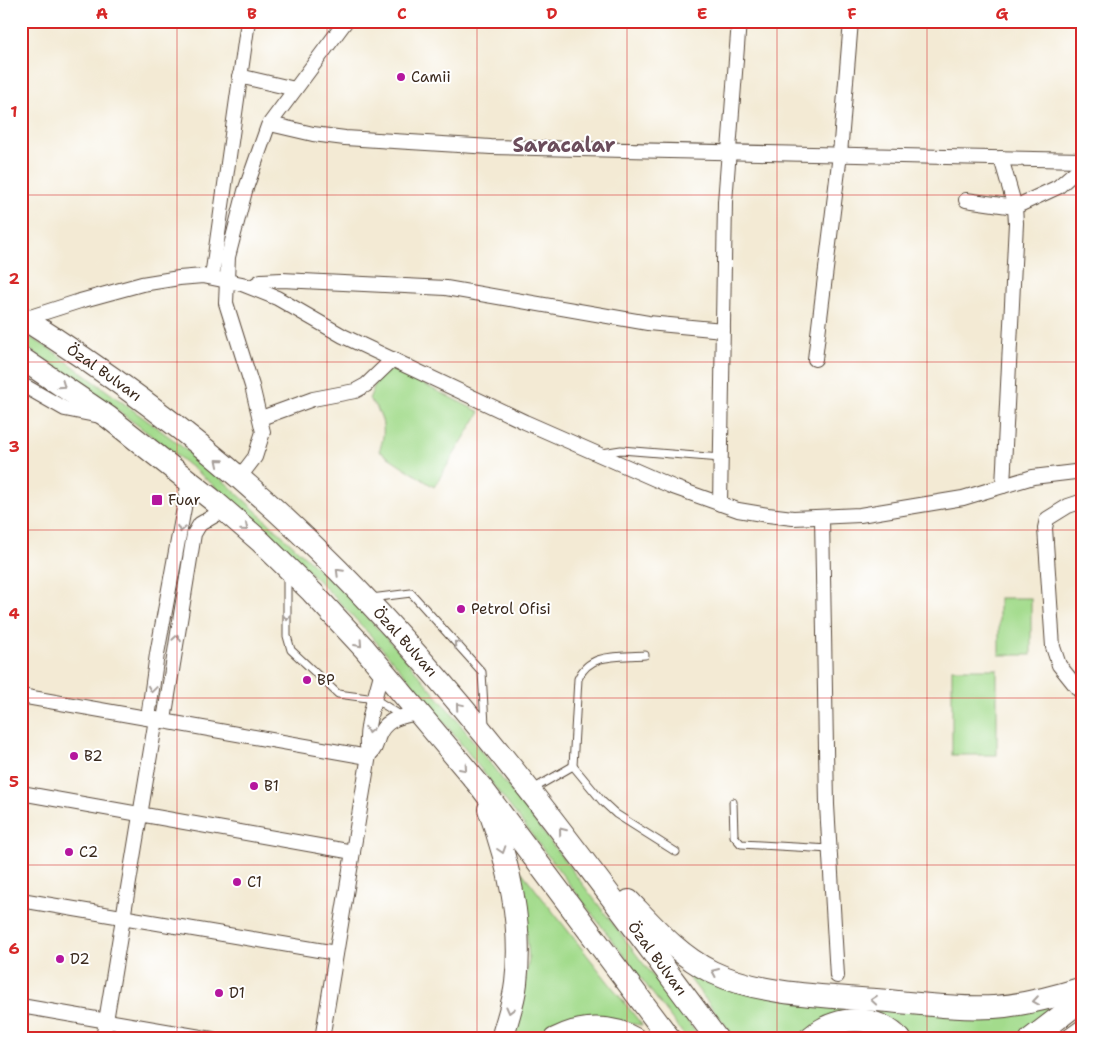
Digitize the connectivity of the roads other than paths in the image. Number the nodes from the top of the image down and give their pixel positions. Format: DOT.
graph roads {
  1 [pos="248,21"];
  2 [pos="346,21"];
  3 [pos="739,21"];
  4 [pos="851,21"];
  5 [pos="239,76"];
  6 [pos="295,89"];
  7 [pos="270,124"];
  8 [pos="727,151"];
  9 [pos="840,154"];
  10 [pos="1001,158"];
  11 [pos="1083,160"];
  12 [pos="1083,165"];
  13 [pos="966,200"];
  14 [pos="1015,207"];
  15 [pos="218,279"];
  16 [pos="252,287"];
  17 [pos="23,318"];
  18 [pos="723,330"];
  19 [pos="21,358"];
  20 [pos="392,359"];
  21 [pos="815,359"];
  22 [pos="21,384"];
  23 [pos="108,417"];
  24 [pos="261,418"];
  25 [pos="598,454"];
  26 [pos="721,458"];
  27 [pos="1083,471"];
  28 [pos="239,478"];
  29 [pos="189,481"];
  30 [pos="1003,486"];
  31 [pos="1083,502"];
  32 [pos="720,504"];
  33 [pos="224,510"];
  34 [pos="822,518"];
  35 [pos="287,568"];
  36 [pos="365,599"];
  37 [pos="645,655"];
  38 [pos="382,670"];
  39 [pos="1083,695"];
  40 [pos="21,696"];
  41 [pos="375,699"];
  42 [pos="410,715"];
  43 [pos="156,719"];
  44 [pos="484,735"];
  45 [pos="369,756"];
  46 [pos="573,766"];
  47 [pos="481,787"];
  48 [pos="529,791"];
  49 [pos="23,793"];
  50 [pos="733,802"];
  51 [pos="21,811"];
  52 [pos="141,814"];
  53 [pos="830,849"];
  54 [pos="353,852"];
  55 [pos="580,852"];
  56 [pos="676,852"];
  57 [pos="21,900"];
  58 [pos="123,918"];
  59 [pos="336,953"];
  60 [pos="837,976"];
  61 [pos="1083,988"];
  62 [pos="1083,999"];
  63 [pos="21,1006"];
  64 [pos="106,1020"];
  65 [pos="1083,1031"];
  66 [pos="102,1039"];
  67 [pos="212,1039"];
  68 [pos="322,1039"];
  69 [pos="502,1039"];
  70 [pos="555,1039"];
  71 [pos="635,1039"];
  72 [pos="670,1039"];
  73 [pos="717,1039"];
  74 [pos="809,1039"];
  75 [pos="900,1039"];
  76 [pos="1031,1039"];
  77 [pos="1072,1039"];
  1 -- 5 [label="street"];
  2 -- 6 [label="street"];
  3 -- 8 [label="street"];
  4 -- 9 [label="street"];
  5 -- 6 [label="street"];
  5 -- 15 [label="street"];
  6 -- 7 [label="street"];
  7 -- 8 [label="street"];
  7 -- 15 [label="street"];
  8 -- 9 [label="street"];
  8 -- 18 [label="street"];
  9 -- 10 [label="street"];
  9 -- 21 [label="street"];
  10 -- 11 [label="street"];
  10 -- 14 [label="street"];
  12 -- 14 [label="street"];
  13 -- 14 [label="street"];
  14 -- 30 [label="street"];
  15 -- 16 [label="street"];
  15 -- 17 [label="street"];
  15 -- 24 [label="street"];
  16 -- 18 [label="street"];
  16 -- 20 [label="street"];
  28 -- 17 [label="highway, Özal Bulvarı, one-way"];
  18 -- 26 [label="street"];
  19 -- 23 [label="highway, one-way"];
  20 -- 24 [label="street"];
  20 -- 25 [label="street"];
  22 -- 23 [label="street"];
  23 -- 29 [label="highway"];
  24 -- 28 [label="street"];
  25 -- 26 [label="lane"];
  25 -- 32 [label="street"];
  26 -- 32 [label="street"];
  27 -- 30 [label="street"];
  36 -- 28 [label="highway, Özal Bulvarı, one-way"];
  29 -- 33 [label="highway"];
  29 -- 43 [label="street, one-way"];
  30 -- 34 [label="street"];
  31 -- 39 [label="street"];
  32 -- 34 [label="street"];
  33 -- 35 [label="highway, one-way"];
  43 -- 33 [label="street, one-way"];
  34 -- 53 [label="street"];
  35 -- 38 [label="highway, one-way"];
  35 -- 41 [label="lane, one-way"];
  44 -- 36 [label="highway, Özal Bulvarı, one-way"];
  44 -- 36 [label="lane, one-way"];
  37 -- 46 [label="lane"];
  38 -- 41 [label="street"];
  38 -- 42 [label="highway"];
  40 -- 43 [label="street"];
  41 -- 42 [label="lane"];
  41 -- 45 [label="street, one-way"];
  42 -- 45 [label="street"];
  42 -- 47 [label="highway, one-way"];
  43 -- 45 [label="street"];
  43 -- 52 [label="street"];
  44 -- 48 [label="highway, Özal Bulvarı"];
  45 -- 54 [label="street"];
  46 -- 48 [label="lane"];
  46 -- 56 [label="lane"];
  47 -- 69 [label="highway, one-way"];
  47 -- 72 [label="highway"];
  55 -- 48 [label="highway, Özal Bulvarı, one-way"];
  49 -- 51 [label="lane"];
  49 -- 52 [label="street"];
  50 -- 53 [label="lane"];
  52 -- 54 [label="street"];
  52 -- 58 [label="street"];
  53 -- 60 [label="street"];
  54 -- 59 [label="street"];
  61 -- 55 [label="highway, one-way"];
  55 -- 73 [label="highway, Özal Bulvarı"];
  57 -- 58 [label="street"];
  58 -- 59 [label="street"];
  58 -- 64 [label="street"];
  59 -- 68 [label="street"];
  62 -- 76 [label="highway"];
  63 -- 64 [label="street"];
  64 -- 66 [label="street"];
  64 -- 67 [label="street"];
  65 -- 77 [label="highway"];
  70 -- 71 [label="highway"];
  74 -- 75 [label="highway"];
}
